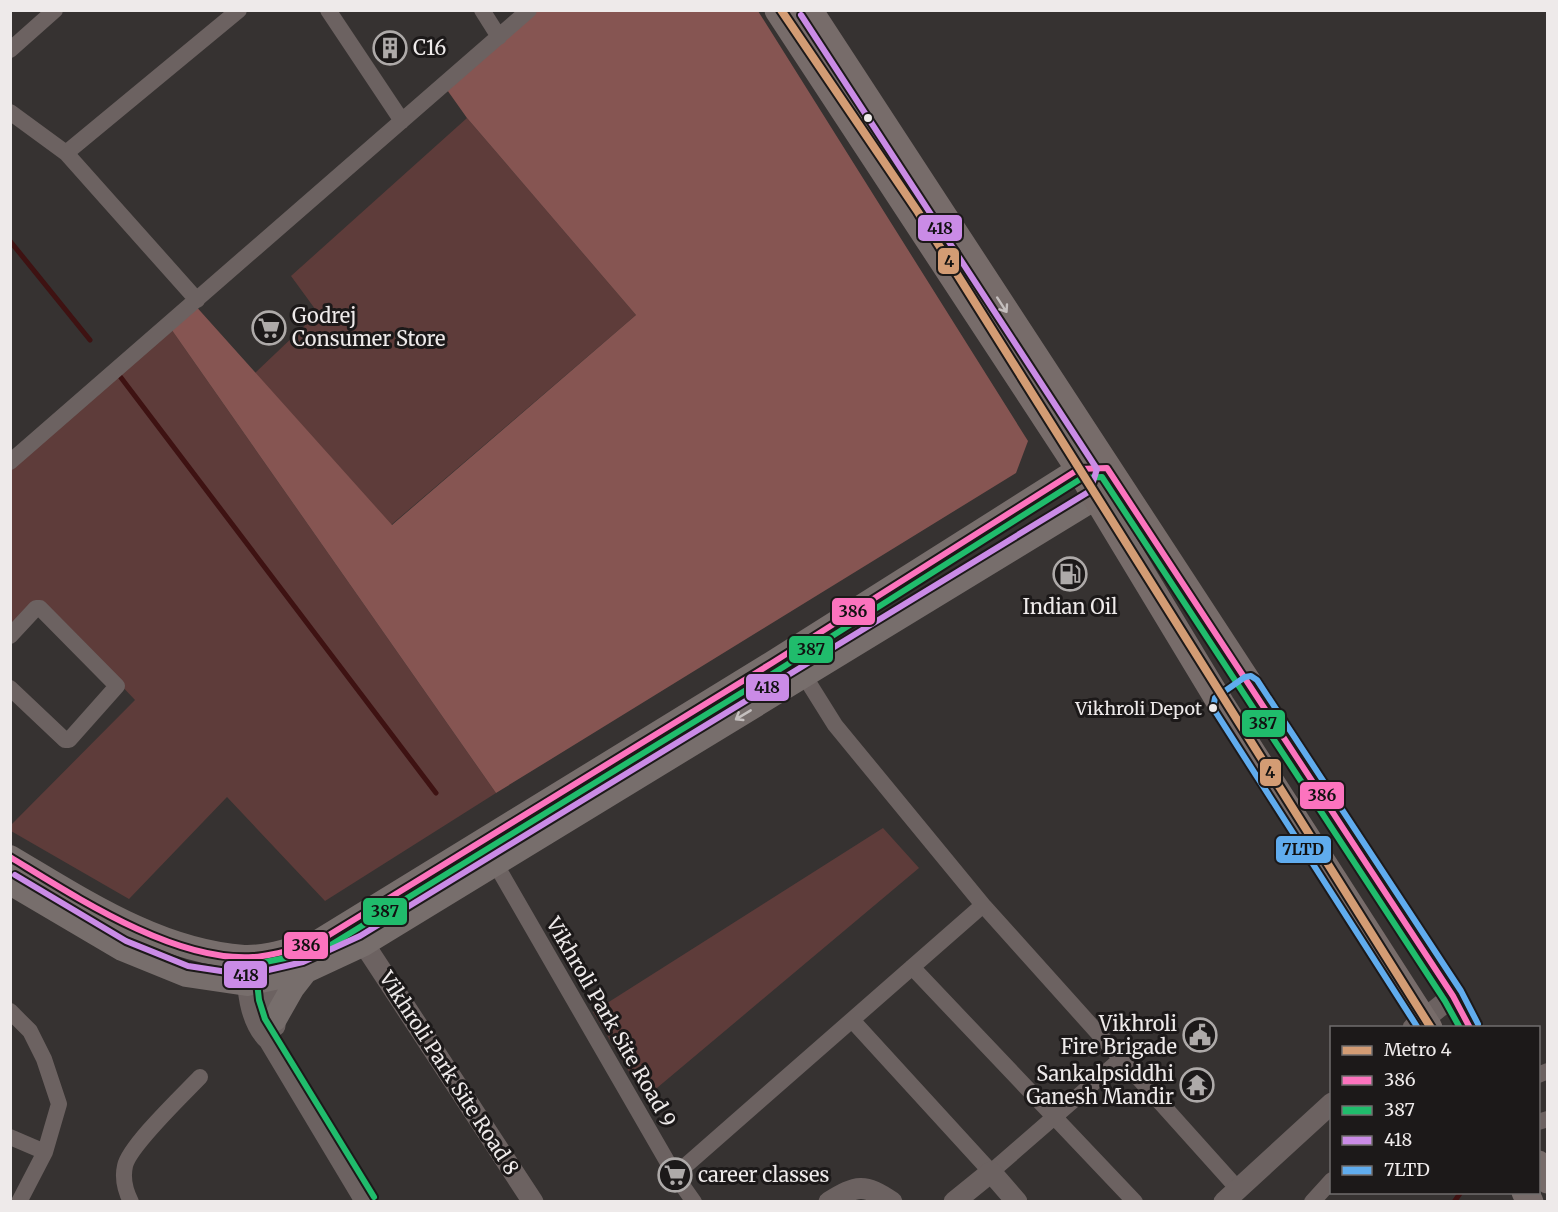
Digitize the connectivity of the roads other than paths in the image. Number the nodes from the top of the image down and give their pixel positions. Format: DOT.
graph roads {
  1 [pos="55,10"];
  2 [pos="239,10"];
  3 [pos="328,10"];
  4 [pos="482,10"];
  5 [pos="529,10"];
  6 [pos="778,10"];
  7 [pos="809,10"];
  8 [pos="499,37"];
  9 [pos="10,50"];
  10 [pos="10,112"];
  11 [pos="402,121"];
  12 [pos="66,153"];
  13 [pos="197,300"];
  14 [pos="10,462"];
  15 [pos="1107,468"];
  16 [pos="1079,469"];
  17 [pos="1097,497"];
  18 [pos="10,636"];
  19 [pos="805,677"];
  20 [pos="1249,685"];
  21 [pos="10,688"];
  22 [pos="1221,704"];
  23 [pos="10,856"];
  24 [pos="495,862"];
  25 [pos="10,883"];
  26 [pos="983,905"];
  27 [pos="364,944"];
  28 [pos="256,956"];
  29 [pos="912,967"];
  30 [pos="306,971"];
  31 [pos="258,982"];
  32 [pos="1453,996"];
  33 [pos="10,1011"];
  34 [pos="852,1020"];
  35 [pos="1422,1024"];
  36 [pos="1469,1026"];
  37 [pos="272,1030"];
  38 [pos="1121,1059"];
  39 [pos="200,1077"];
  40 [pos="1330,1104"];
  41 [pos="1054,1116"];
  42 [pos="10,1137"];
  43 [pos="45,1152"];
  44 [pos="1540,1166"];
  45 [pos="992,1172"];
  46 [pos="675,1175"];
  47 [pos="1548,1180"];
  48 [pos="1330,1182"];
  49 [pos="1231,1195"];
  50 [pos="19,1202"];
  51 [pos="131,1202"];
  52 [pos="366,1202"];
  53 [pos="533,1202"];
  54 [pos="694,1202"];
  55 [pos="829,1202"];
  56 [pos="892,1202"];
  57 [pos="954,1202"];
  58 [pos="1017,1202"];
  59 [pos="1135,1202"];
  60 [pos="1312,1202"];
  1 -- 9 [label="street"];
  2 -- 12 [label="street"];
  3 -- 11 [label="street"];
  4 -- 8 [label="street"];
  5 -- 8 [label="street"];
  6 -- 16 [label="main road"];
  7 -- 15 [label="main road, one-way"];
  8 -- 11 [label="street"];
  10 -- 12 [label="street"];
  11 -- 13 [label="street"];
  12 -- 13 [label="street"];
  13 -- 14 [label="street"];
  15 -- 16 [label="main road"];
  15 -- 17 [label="main road"];
  15 -- 20 [label="main road"];
  16 -- 17 [label="main road"];
  16 -- 28 [label="main road"];
  17 -- 19 [label="main road"];
  17 -- 22 [label="main road"];
  18 -- 21 [label="street"];
  19 -- 24 [label="main road, one-way"];
  19 -- 26 [label="street"];
  20 -- 22 [label="main road"];
  20 -- 32 [label="main road"];
  22 -- 35 [label="main road"];
  23 -- 28 [label="main road"];
  24 -- 27 [label="main road"];
  24 -- 46 [label="street, Vikhroli Park Site Road 9"];
  25 -- 31 [label="main road"];
  26 -- 29 [label="street"];
  26 -- 38 [label="street"];
  27 -- 30 [label="main road"];
  27 -- 53 [label="street, Vikhroli Park Site Road 8"];
  28 -- 31 [label="street"];
  29 -- 34 [label="street"];
  29 -- 41 [label="street"];
  30 -- 31 [label="main road"];
  30 -- 37 [label="main road"];
  31 -- 37 [label="street"];
  32 -- 35 [label="street"];
  32 -- 36 [label="main road"];
  33 -- 43 [label="street"];
  34 -- 45 [label="street"];
  34 -- 46 [label="street"];
  37 -- 52 [label="street"];
  38 -- 41 [label="street"];
  38 -- 49 [label="street"];
  39 -- 51 [label="street"];
  40 -- 49 [label="street"];
  41 -- 45 [label="street"];
  41 -- 59 [label="street"];
  42 -- 43 [label="street"];
  43 -- 50 [label="street"];
  44 -- 47 [label="main road"];
  45 -- 57 [label="street"];
  45 -- 58 [label="street"];
  46 -- 54 [label="street, Vikhroli Park Site Road 9"];
  48 -- 60 [label="street"];
  55 -- 56 [label="street"];
}
